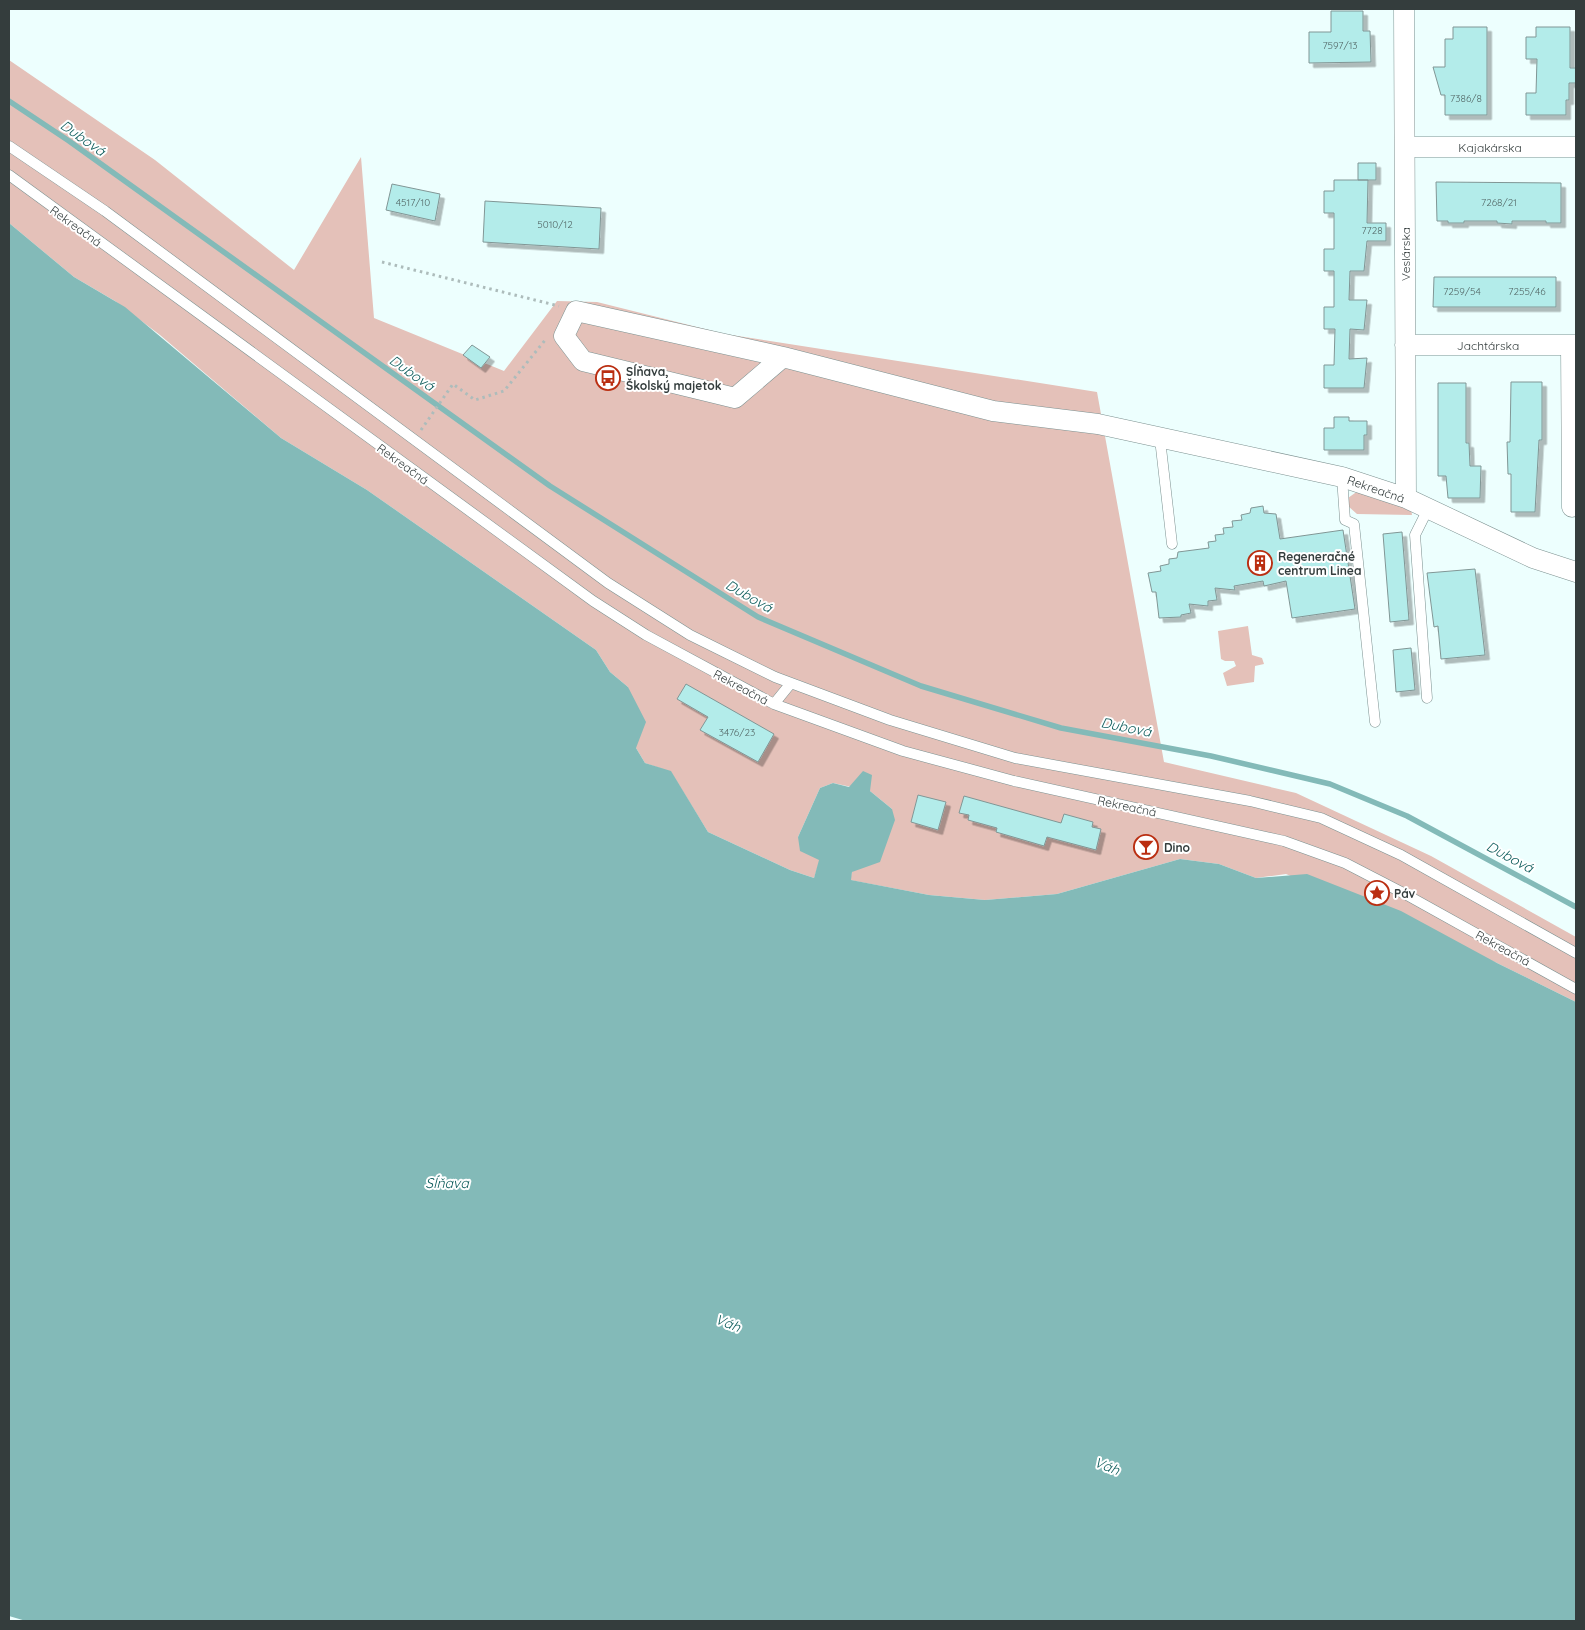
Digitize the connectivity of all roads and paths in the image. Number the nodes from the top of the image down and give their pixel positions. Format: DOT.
graph roads {
  1 [pos="1404,9"];
  2 [pos="9,146"];
  3 [pos="1576,147"];
  4 [pos="1404,148"];
  5 [pos="9,175"];
  6 [pos="382,262"];
  7 [pos="576,311"];
  8 [pos="564,336"];
  9 [pos="1405,345"];
  10 [pos="1573,345"];
  11 [pos="783,357"];
  12 [pos="425,423"];
  13 [pos="1160,439"];
  14 [pos="1342,477"];
  15 [pos="1406,498"];
  16 [pos="1572,506"];
  17 [pos="1428,509"];
  18 [pos="1172,544"];
  19 [pos="1576,572"];
  20 [pos="791,683"];
  21 [pos="1427,698"];
  22 [pos="774,704"];
  23 [pos="1375,722"];
  24 [pos="1576,953"];
  25 [pos="1576,989"];
  1 -- 4 [label="street, Veslárska"];
  2 -- 20 [label="lane"];
  3 -- 4 [label="street, Kajakárska"];
  4 -- 9 [label="street, Veslárska"];
  5 -- 22 [label="lane, Rekreačná"];
  6 -- 7 [label="path"];
  7 -- 8 [label="street"];
  7 -- 11 [label="street, Rekreačná"];
  8 -- 11 [label="street"];
  8 -- 12 [label="path"];
  9 -- 10 [label="street, Jachtárska"];
  9 -- 15 [label="street, Veslárska"];
  10 -- 16 [label="street, Jachtárska"];
  11 -- 13 [label="street, Rekreačná"];
  13 -- 14 [label="street, Rekreačná"];
  13 -- 18 [label="lane"];
  14 -- 15 [label="street, Rekreačná"];
  14 -- 23 [label="lane"];
  15 -- 17 [label="street, Rekreačná"];
  17 -- 19 [label="street, Rekreačná"];
  17 -- 21 [label="lane"];
  20 -- 22 [label="lane"];
  20 -- 24 [label="lane"];
  22 -- 25 [label="lane, Rekreačná"];
}
